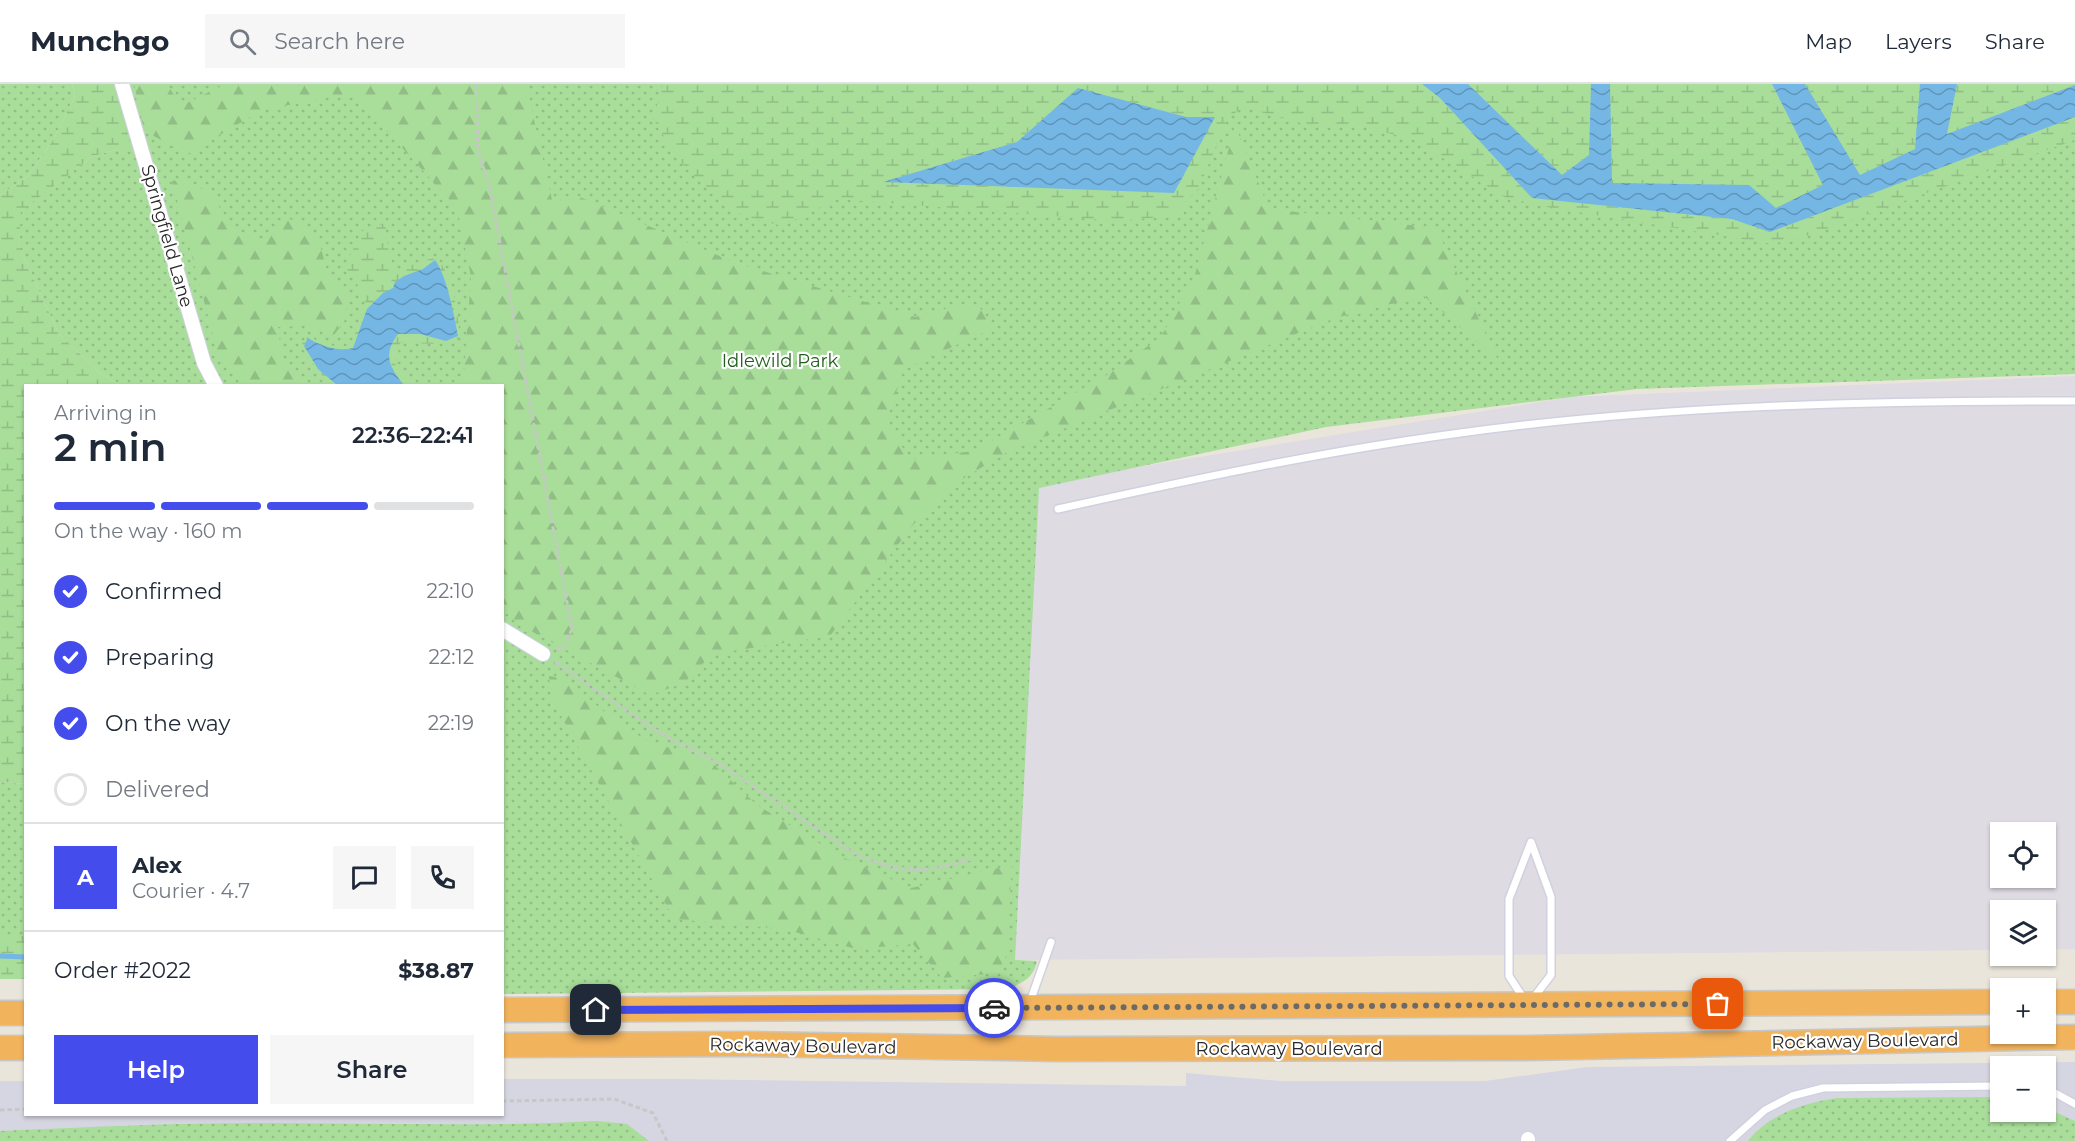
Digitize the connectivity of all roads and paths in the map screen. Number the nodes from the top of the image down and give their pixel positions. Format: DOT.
graph roads {
  1 [pos="122,84"];
  2 [pos="476,84"];
  3 [pos="215,384"];
  4 [pos="2075,401"];
  5 [pos="1058,509"];
  6 [pos="504,630"];
  7 [pos="543,654"];
  8 [pos="970,859"];
  9 [pos="1052,942"];
  10 [pos="1990,1002"];
  11 [pos="2056,1002"];
  12 [pos="2075,1002"];
  13 [pos="1528,1005"];
  14 [pos="1028,1008"];
  15 [pos="504,1010"];
  16 [pos="0,1013"];
  17 [pos="24,1013"];
  18 [pos="2075,1037"];
  19 [pos="504,1045"];
  20 [pos="24,1047"];
  21 [pos="0,1048"];
  22 [pos="1990,1086"];
  23 [pos="2056,1094"];
  24 [pos="504,1101"];
  25 [pos="2075,1104"];
  26 [pos="24,1109"];
  27 [pos="0,1110"];
  28 [pos="667,1141"];
  29 [pos="1731,1141"];
  1 -- 3 [label="street, Springfield Lane"];
  2 -- 7 [label="path"];
  4 -- 5 [label="lane"];
  6 -- 7 [label="street"];
  7 -- 8 [label="path"];
  9 -- 14 [label="lane"];
  10 -- 13 [label="highway, Rockaway Boulevard"];
  11 -- 12 [label="highway"];
  13 -- 13 [label="lane"];
  13 -- 14 [label="highway, Rockaway Boulevard"];
  14 -- 15 [label="highway, Rockaway Boulevard"];
  16 -- 17 [label="highway"];
  18 -- 19 [label="highway, Rockaway Boulevard"];
  20 -- 21 [label="highway"];
  22 -- 29 [label="lane"];
  23 -- 25 [label="lane"];
  24 -- 28 [label="path"];
  26 -- 27 [label="path"];
}
